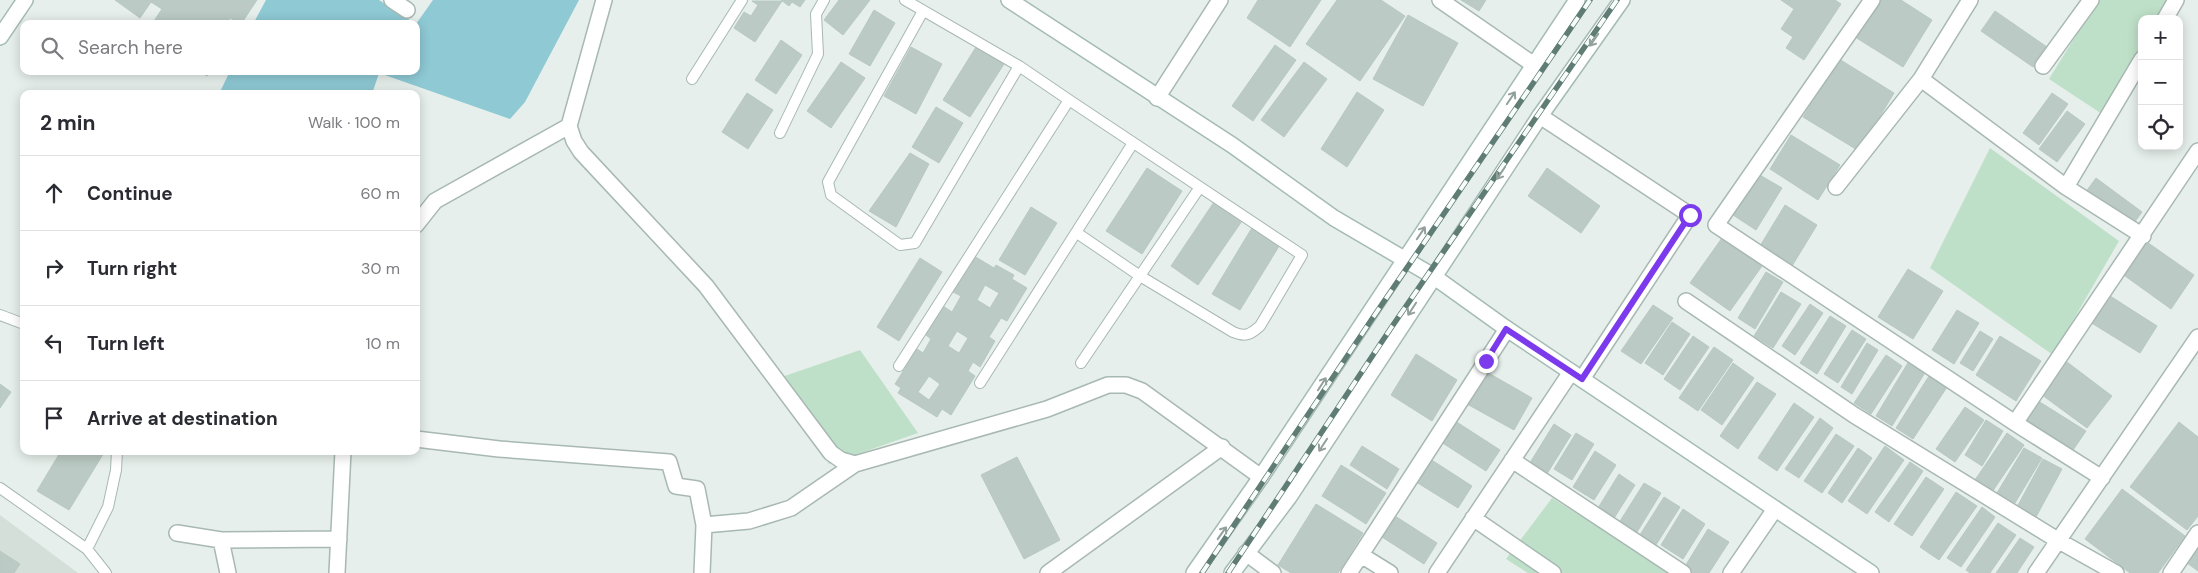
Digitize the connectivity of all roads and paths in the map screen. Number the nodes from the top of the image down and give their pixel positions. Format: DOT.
graph roads {
  1 [pos="25,0"];
  2 [pos="392,0"];
  3 [pos="604,0"];
  4 [pos="742,0"];
  5 [pos="824,0"];
  6 [pos="905,0"];
  7 [pos="1009,0"];
  8 [pos="1220,0"];
  9 [pos="1440,0"];
  10 [pos="1577,0"];
  11 [pos="1622,0"];
  12 [pos="1872,0"];
  13 [pos="1970,0"];
  14 [pos="2091,0"];
  15 [pos="2176,0"];
  16 [pos="406,10"];
  17 [pos="923,11"];
  18 [pos="2167,15"];
  19 [pos="0,37"];
  20 [pos="2141,60"];
  21 [pos="1534,65"];
  22 [pos="1019,66"];
  23 [pos="2043,66"];
  24 [pos="692,79"];
  25 [pos="1921,79"];
  26 [pos="1157,98"];
  27 [pos="1069,100"];
  28 [pos="1540,116"];
  29 [pos="569,126"];
  30 [pos="780,134"];
  31 [pos="1133,143"];
  32 [pos="2198,151"];
  33 [pos="2066,186"];
  34 [pos="1200,187"];
  35 [pos="1836,188"];
  36 [pos="420,220"];
  37 [pos="1076,233"];
  38 [pos="2142,236"];
  39 [pos="1404,259"];
  40 [pos="1140,276"];
  41 [pos="1433,276"];
  42 [pos="1686,301"];
  43 [pos="0,315"];
  44 [pos="20,322"];
  45 [pos="1506,329"];
  46 [pos="2198,337"];
  47 [pos="1081,363"];
  48 [pos="899,366"];
  49 [pos="1576,376"];
  50 [pos="980,383"];
  51 [pos="2015,422"];
  52 [pos="420,439"];
  53 [pos="1222,448"];
  54 [pos="117,455"];
  55 [pos="343,455"];
  56 [pos="1512,460"];
  57 [pos="855,464"];
  58 [pos="1262,477"];
  59 [pos="2102,478"];
  60 [pos="0,488"];
  61 [pos="1775,509"];
  62 [pos="1474,518"];
  63 [pos="704,526"];
  64 [pos="2198,533"];
  65 [pos="177,534"];
  66 [pos="339,539"];
  67 [pos="221,540"];
  68 [pos="2060,541"];
  69 [pos="87,549"];
  70 [pos="1246,553"];
  71 [pos="1361,555"];
  72 [pos="106,573"];
  73 [pos="228,573"];
  74 [pos="337,573"];
  75 [pos="702,573"];
  76 [pos="1048,573"];
  77 [pos="1194,573"];
  78 [pos="1232,573"];
  79 [pos="1273,573"];
  80 [pos="1349,573"];
  81 [pos="1390,573"];
  82 [pos="1437,573"];
  83 [pos="1553,573"];
  84 [pos="1683,573"];
  85 [pos="1731,573"];
  86 [pos="1871,573"];
  87 [pos="2036,573"];
  88 [pos="2116,573"];
  89 [pos="2171,573"];
  1 -- 19 [label="street"];
  2 -- 16 [label="street"];
  3 -- 29 [label="street"];
  4 -- 24 [label="lane"];
  5 -- 30 [label="lane"];
  6 -- 17 [label="lane"];
  7 -- 26 [label="street"];
  8 -- 26 [label="street"];
  9 -- 21 [label="street"];
  10 -- 21 [label="street"];
  11 -- 28 [label="street, one-way"];
  12 -- 51 [label="street"];
  13 -- 25 [label="street"];
  14 -- 23 [label="street"];
  15 -- 18 [label="street"];
  17 -- 22 [label="lane"];
  17 -- 22 [label="lane"];
  20 -- 33 [label="street"];
  39 -- 21 [label="street, one-way"];
  22 -- 27 [label="lane"];
  25 -- 33 [label="street"];
  25 -- 35 [label="street"];
  26 -- 39 [label="street"];
  27 -- 31 [label="lane"];
  27 -- 48 [label="lane"];
  28 -- 41 [label="street, one-way"];
  28 -- 49 [label="street"];
  29 -- 36 [label="street"];
  29 -- 57 [label="street"];
  31 -- 34 [label="lane"];
  31 -- 37 [label="lane"];
  32 -- 38 [label="street"];
  33 -- 38 [label="street"];
  34 -- 40 [label="lane"];
  34 -- 40 [label="lane"];
  37 -- 40 [label="lane"];
  37 -- 50 [label="lane"];
  38 -- 51 [label="street"];
  39 -- 41 [label="street"];
  58 -- 39 [label="street, one-way"];
  40 -- 47 [label="lane"];
  41 -- 45 [label="street"];
  41 -- 70 [label="street, one-way"];
  42 -- 68 [label="street"];
  43 -- 44 [label="lane"];
  45 -- 49 [label="street"];
  45 -- 71 [label="street"];
  46 -- 59 [label="street"];
  49 -- 56 [label="street"];
  49 -- 61 [label="street"];
  51 -- 59 [label="street"];
  52 -- 63 [label="street"];
  53 -- 57 [label="street"];
  53 -- 58 [label="street"];
  53 -- 76 [label="street"];
  54 -- 69 [label="lane"];
  55 -- 66 [label="street"];
  56 -- 62 [label="street"];
  56 -- 84 [label="street"];
  57 -- 63 [label="street"];
  77 -- 58 [label="street, one-way"];
  59 -- 68 [label="street"];
  60 -- 69 [label="lane"];
  61 -- 85 [label="street"];
  61 -- 86 [label="street"];
  62 -- 82 [label="street"];
  62 -- 83 [label="street"];
  63 -- 75 [label="street"];
  64 -- 89 [label="street"];
  65 -- 67 [label="street"];
  66 -- 67 [label="street"];
  66 -- 74 [label="street"];
  67 -- 73 [label="street"];
  68 -- 87 [label="street"];
  68 -- 88 [label="street"];
  69 -- 72 [label="lane"];
  70 -- 78 [label="street"];
  70 -- 79 [label="street"];
  71 -- 80 [label="street"];
  71 -- 81 [label="street"];
}
